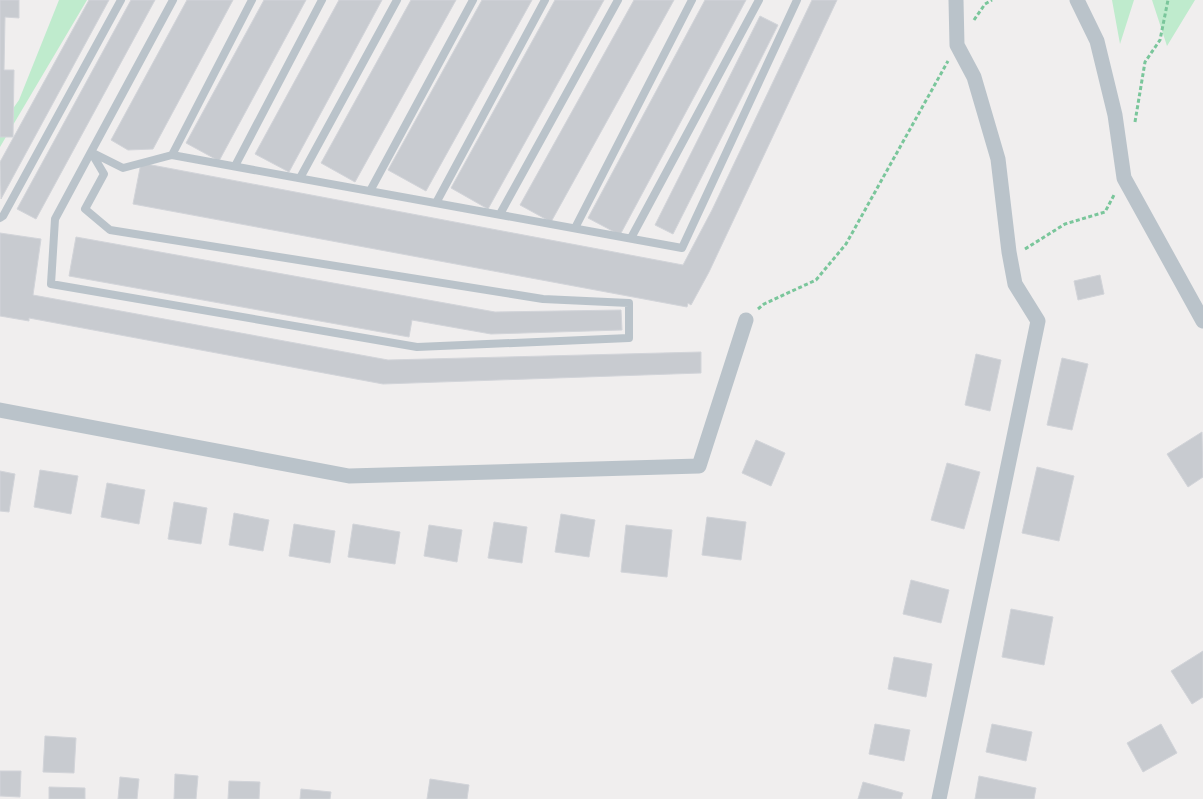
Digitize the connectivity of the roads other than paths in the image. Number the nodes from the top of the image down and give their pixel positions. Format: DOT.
graph roads {
  1 [pos="121,0"];
  2 [pos="173,0"];
  3 [pos="252,0"];
  4 [pos="322,0"];
  5 [pos="397,0"];
  6 [pos="474,0"];
  7 [pos="545,0"];
  8 [pos="618,0"];
  9 [pos="692,0"];
  10 [pos="759,0"];
  11 [pos="797,0"];
  12 [pos="956,0"];
  13 [pos="1077,0"];
  14 [pos="91,152"];
  15 [pos="172,155"];
  16 [pos="235,166"];
  17 [pos="300,178"];
  18 [pos="370,191"];
  19 [pos="436,203"];
  20 [pos="500,214"];
  21 [pos="0,218"];
  22 [pos="575,228"];
  23 [pos="631,238"];
  24 [pos="746,320"];
  25 [pos="1203,321"];
  26 [pos="0,410"];
  27 [pos="940,799"];
  1 -- 21 [label="lane"];
  2 -- 14 [label="lane"];
  3 -- 15 [label="lane"];
  4 -- 16 [label="lane"];
  5 -- 17 [label="lane"];
  6 -- 18 [label="lane"];
  7 -- 19 [label="lane"];
  8 -- 20 [label="lane"];
  9 -- 22 [label="lane"];
  10 -- 23 [label="lane"];
  11 -- 23 [label="lane"];
  12 -- 27 [label="street"];
  13 -- 25 [label="street"];
  14 -- 14 [label="lane"];
  14 -- 15 [label="lane"];
  15 -- 16 [label="lane"];
  16 -- 17 [label="lane"];
  17 -- 18 [label="lane"];
  18 -- 19 [label="lane"];
  19 -- 20 [label="lane"];
  20 -- 22 [label="lane"];
  22 -- 23 [label="lane"];
  24 -- 26 [label="street"];
}
